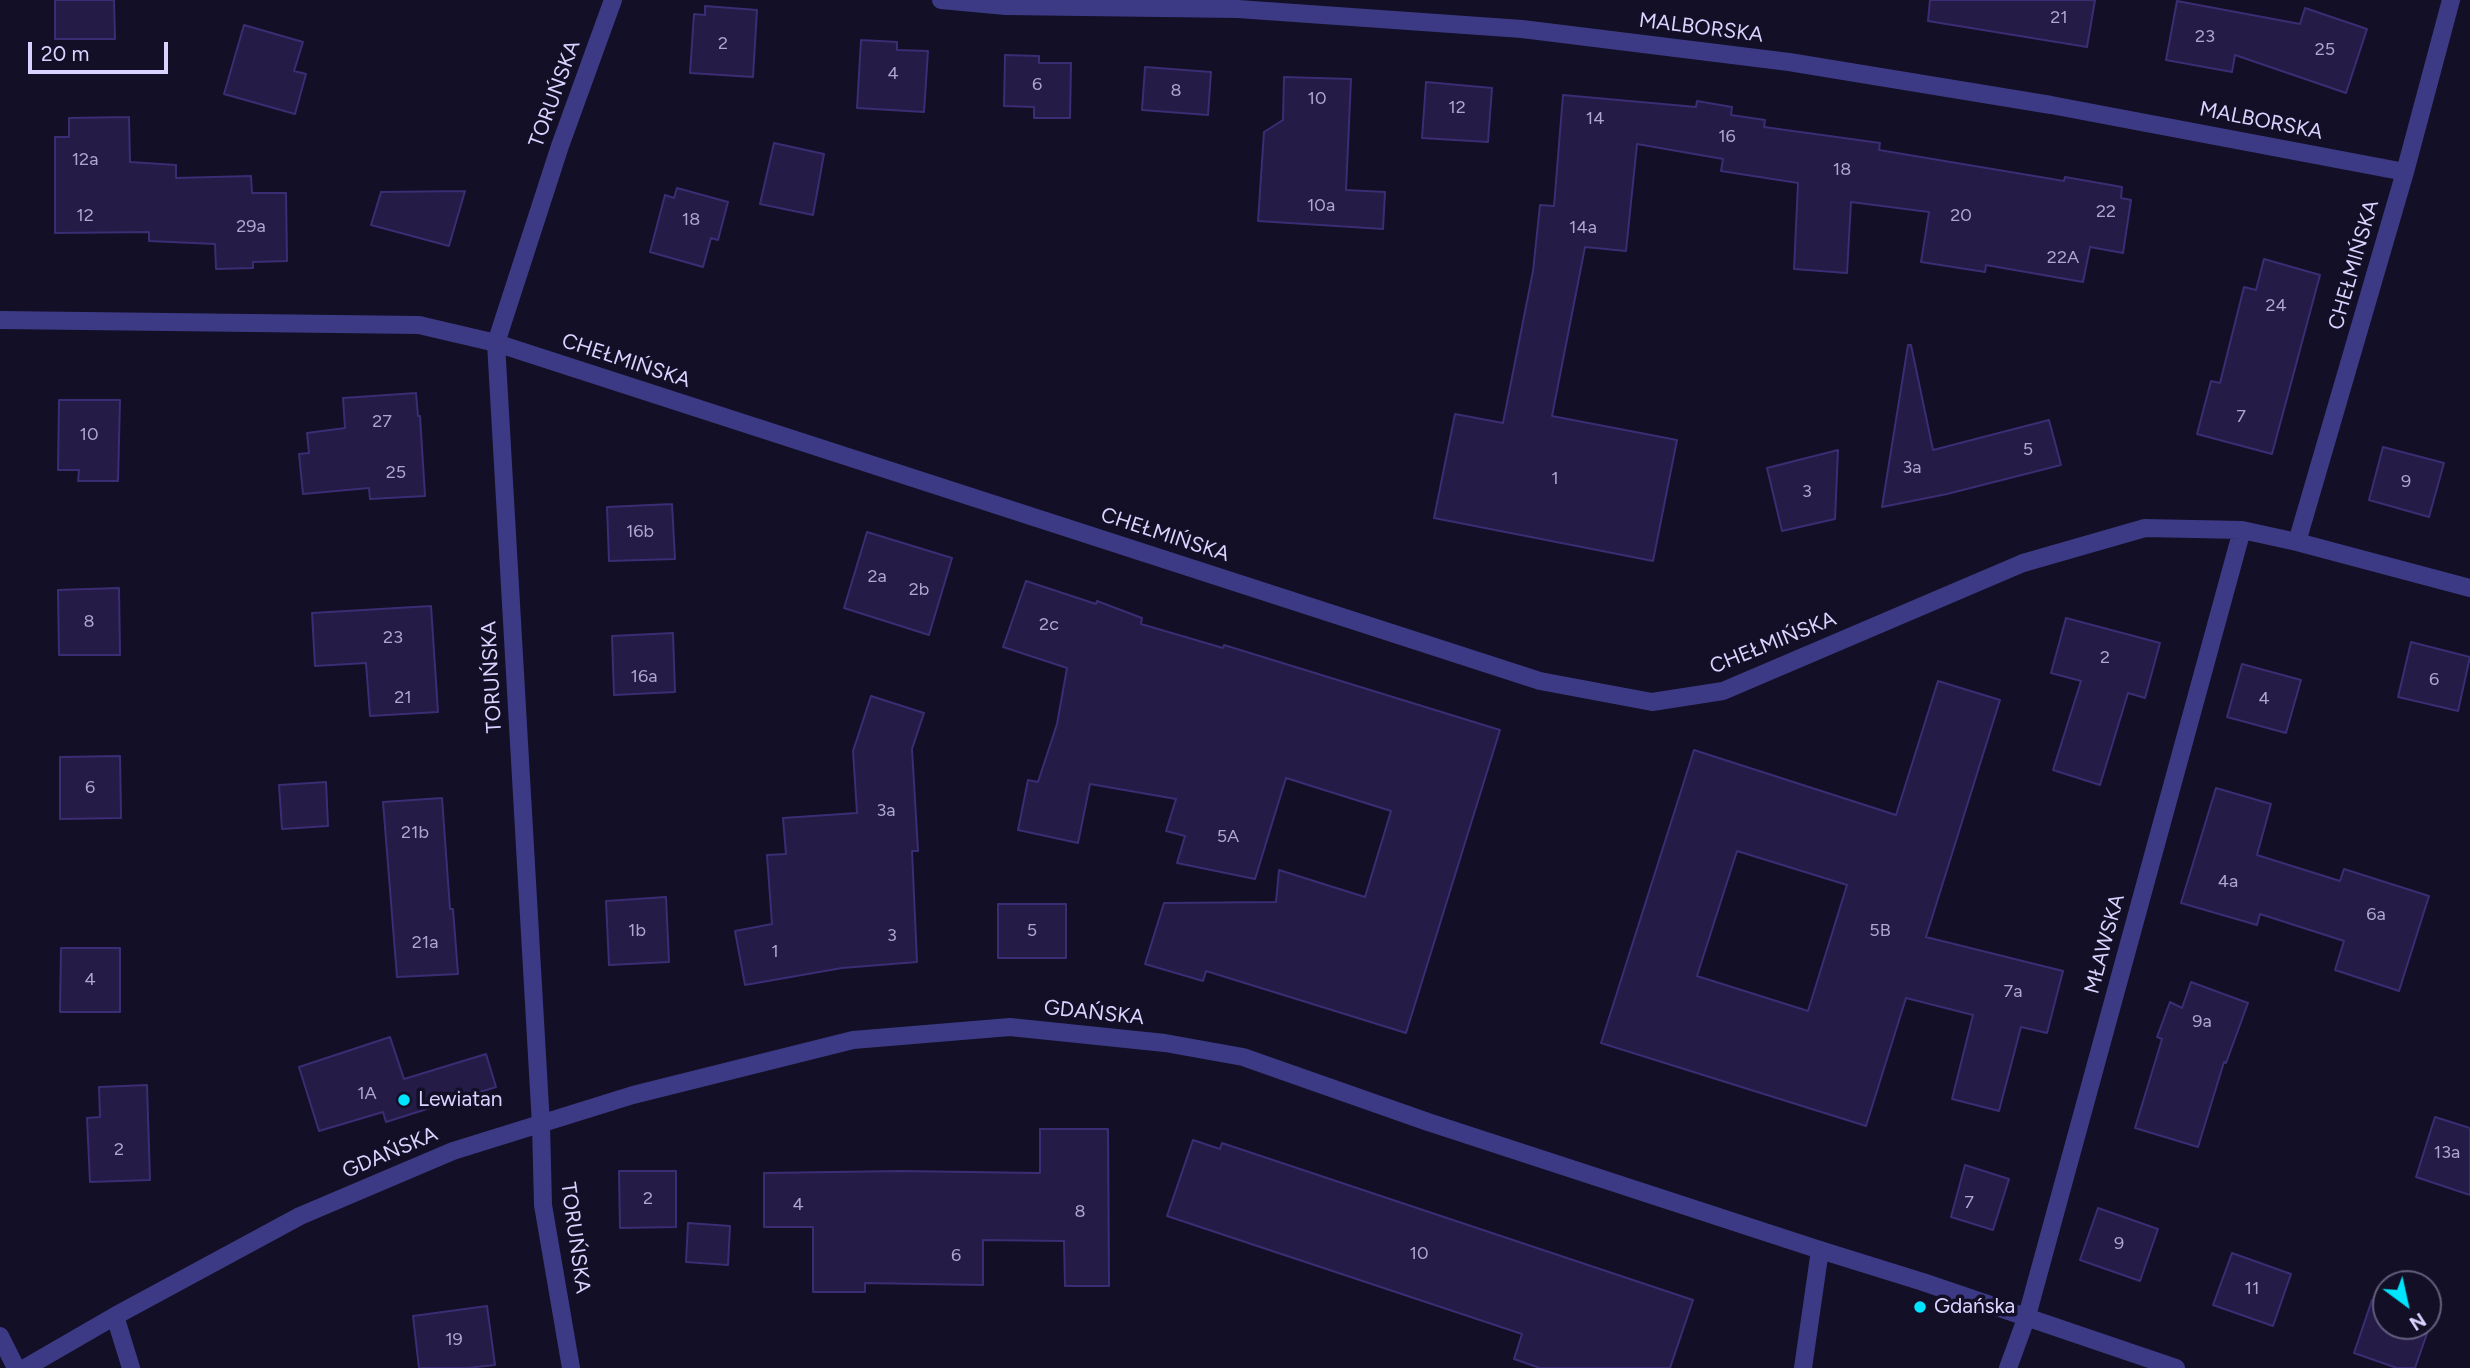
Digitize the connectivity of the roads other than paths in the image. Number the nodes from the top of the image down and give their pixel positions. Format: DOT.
graph roads {
  1 [pos="612,0"];
  2 [pos="941,0"];
  3 [pos="2451,0"];
  4 [pos="2405,172"];
  5 [pos="0,320"];
  6 [pos="496,343"];
  7 [pos="2242,530"];
  8 [pos="2297,542"];
  9 [pos="2470,588"];
  10 [pos="541,1125"];
  11 [pos="1820,1250"];
  12 [pos="115,1315"];
  13 [pos="2027,1316"];
  14 [pos="0,1336"];
  15 [pos="16,1368"];
  16 [pos="25,1368"];
  17 [pos="131,1368"];
  18 [pos="571,1368"];
  19 [pos="1803,1368"];
  20 [pos="2008,1368"];
  21 [pos="2176,1368"];
  1 -- 6 [label="street, TORUŃSKA"];
  2 -- 4 [label="street, MALBORSKA"];
  3 -- 4 [label="street, CHEŁMIŃSKA"];
  4 -- 8 [label="street, CHEŁMIŃSKA"];
  5 -- 6 [label="street, CHEŁMIŃSKA"];
  6 -- 7 [label="street, CHEŁMIŃSKA"];
  6 -- 10 [label="street, TORUŃSKA"];
  7 -- 8 [label="street, CHEŁMIŃSKA"];
  7 -- 13 [label="street, MŁAWSKA"];
  8 -- 9 [label="street, CHEŁMIŃSKA"];
  10 -- 11 [label="street, GDAŃSKA"];
  10 -- 12 [label="street, GDAŃSKA"];
  10 -- 18 [label="street, TORUŃSKA"];
  11 -- 13 [label="street, GDAŃSKA"];
  11 -- 19 [label="street"];
  12 -- 16 [label="street, GDAŃSKA"];
  12 -- 17 [label="street"];
  13 -- 20 [label="street, MŁAWSKA"];
  13 -- 21 [label="street, GDAŃSKA"];
  14 -- 15 [label="street"];
}
